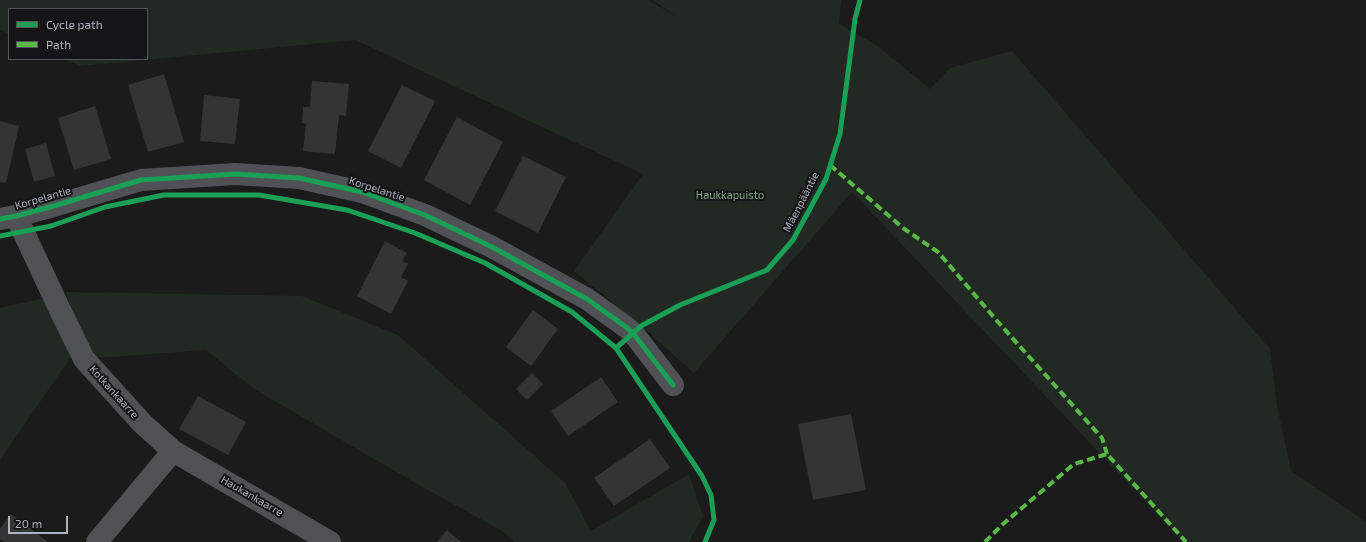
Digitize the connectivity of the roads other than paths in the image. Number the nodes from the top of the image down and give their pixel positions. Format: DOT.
graph roads {
  1 [pos="8,218"];
  2 [pos="673,385"];
  3 [pos="173,451"];
  4 [pos="97,542"];
  5 [pos="330,542"];
  1 -- 2 [label="street, Korpelantie"];
  1 -- 3 [label="street, Kotkankaarre"];
  3 -- 4 [label="street"];
  3 -- 5 [label="street, Haukankaarre"];
}
